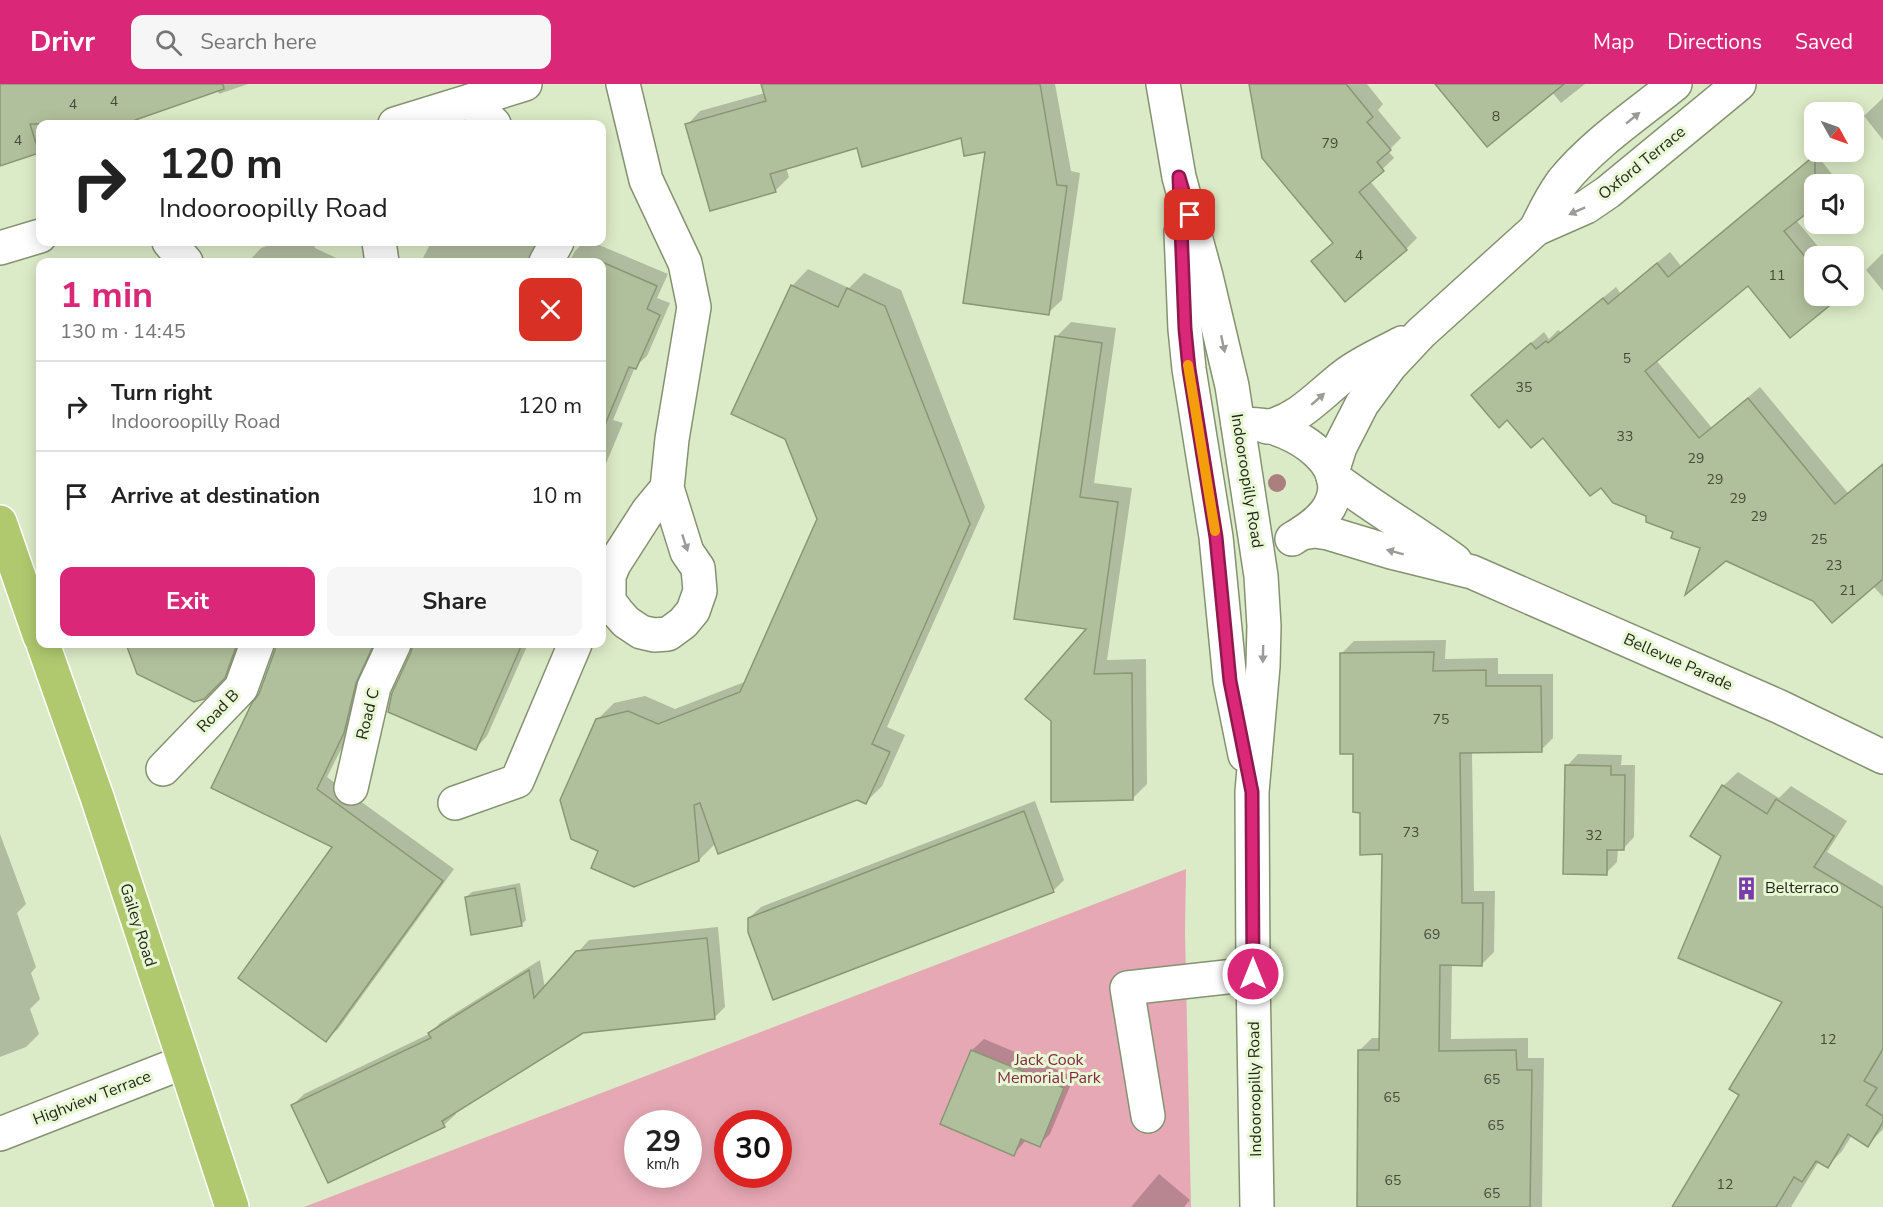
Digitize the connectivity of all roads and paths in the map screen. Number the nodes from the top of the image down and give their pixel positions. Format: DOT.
graph roads {
  1 [pos="525,84"];
  2 [pos="623,84"];
  3 [pos="1163,84"];
  4 [pos="1675,84"];
  5 [pos="1739,84"];
  6 [pos="470,101"];
  7 [pos="408,120"];
  8 [pos="490,120"];
  9 [pos="1179,177"];
  10 [pos="1536,229"];
  11 [pos="36,237"];
  12 [pos="172,246"];
  13 [pos="0,248"];
  14 [pos="183,258"];
  15 [pos="1421,333"];
  16 [pos="1253,425"];
  17 [pos="1333,475"];
  18 [pos="667,488"];
  19 [pos="1210,499"];
  20 [pos="0,522"];
  21 [pos="1302,533"];
  22 [pos="1258,555"];
  23 [pos="1472,572"];
  24 [pos="606,598"];
  25 [pos="606,606"];
  26 [pos="36,626"];
  27 [pos="44,648"];
  28 [pos="255,648"];
  29 [pos="392,648"];
  30 [pos="573,648"];
  31 [pos="1883,757"];
  32 [pos="163,769"];
  33 [pos="351,788"];
  34 [pos="1252,792"];
  35 [pos="455,803"];
  36 [pos="1253,974"];
  37 [pos="183,1062"];
  38 [pos="1148,1116"];
  39 [pos="0,1134"];
  40 [pos="232,1207"];
  41 [pos="1257,1207"];
  1 -- 6 [label="street"];
  2 -- 18 [label="street"];
  3 -- 9 [label="street, Indooroopilly Road"];
  10 -- 4 [label="street, Oxford Terrace, one-way"];
  5 -- 10 [label="street, Oxford Terrace, one-way"];
  6 -- 7 [label="street"];
  6 -- 8 [label="street"];
  9 -- 16 [label="street, Indooroopilly Road, one-way"];
  9 -- 19 [label="street, Indooroopilly Road"];
  10 -- 15 [label="street, Oxford Terrace"];
  11 -- 13 [label="street"];
  12 -- 14 [label="street"];
  16 -- 15 [label="street, Oxford Terrace, one-way"];
  15 -- 17 [label="street, Oxford Terrace"];
  16 -- 17 [label="street, Bellevue Parade"];
  16 -- 19 [label="street"];
  16 -- 22 [label="street, Indooroopilly Road"];
  17 -- 21 [label="street, Oxford Terrace"];
  17 -- 23 [label="street, Bellevue Parade"];
  18 -- 24 [label="street"];
  18 -- 25 [label="street, one-way"];
  19 -- 22 [label="street"];
  19 -- 34 [label="street, Indooroopilly Road"];
  20 -- 26 [label="main road"];
  21 -- 22 [label="street"];
  23 -- 21 [label="street, Bellevue Parade, one-way"];
  22 -- 34 [label="street, Indooroopilly Road, one-way"];
  23 -- 31 [label="street, Bellevue Parade"];
  27 -- 37 [label="main road, Gailey Road"];
  28 -- 32 [label="street, Road B"];
  29 -- 33 [label="street, Road C"];
  30 -- 35 [label="street"];
  34 -- 36 [label="street, Indooroopilly Road"];
  36 -- 38 [label="street"];
  36 -- 41 [label="street, Indooroopilly Road"];
  37 -- 39 [label="street, Highview Terrace"];
  37 -- 40 [label="main road, Gailey Road"];
}
